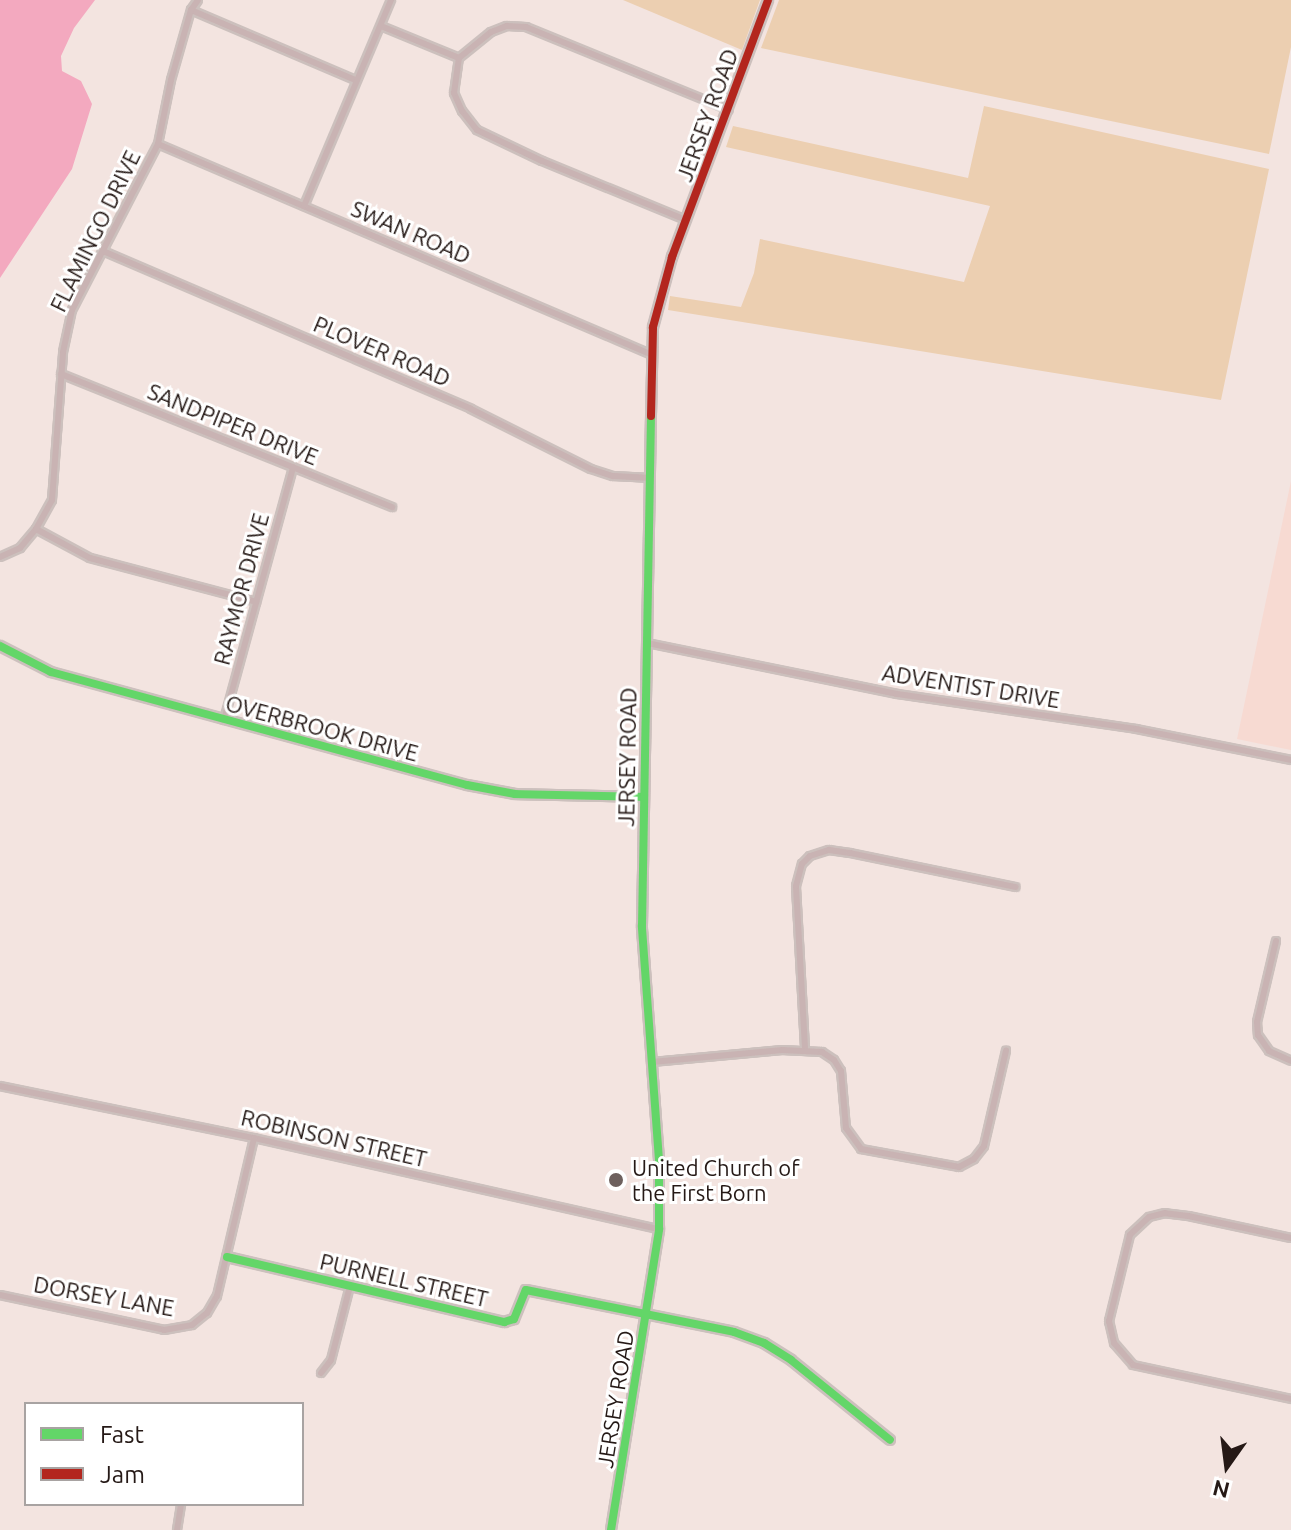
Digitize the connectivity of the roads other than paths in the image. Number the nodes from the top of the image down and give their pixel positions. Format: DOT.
graph roads {
  1 [pos="198,0"];
  2 [pos="391,0"];
  3 [pos="768,0"];
  4 [pos="191,10"];
  5 [pos="381,26"];
  6 [pos="459,58"];
  7 [pos="355,80"];
  8 [pos="729,110"];
  9 [pos="158,144"];
  10 [pos="304,206"];
  11 [pos="686,220"];
  12 [pos="103,251"];
  13 [pos="650,354"];
  14 [pos="61,374"];
  15 [pos="293,467"];
  16 [pos="647,478"];
  17 [pos="392,507"];
  18 [pos="36,529"];
  19 [pos="0,557"];
  20 [pos="256,602"];
  21 [pos="647,643"];
  22 [pos="0,646"];
  23 [pos="224,720"];
  24 [pos="1291,760"];
  25 [pos="644,797"];
  26 [pos="1016,887"];
  27 [pos="1276,941"];
  28 [pos="805,1048"];
  29 [pos="1006,1051"];
  30 [pos="1291,1061"];
  31 [pos="652,1062"];
  32 [pos="0,1086"];
  33 [pos="254,1138"];
  34 [pos="659,1229"];
  35 [pos="1291,1238"];
  36 [pos="227,1257"];
  37 [pos="350,1286"];
  38 [pos="0,1295"];
  39 [pos="647,1317"];
  40 [pos="321,1373"];
  41 [pos="1291,1399"];
  42 [pos="890,1440"];
  43 [pos="181,1506"];
  44 [pos="177,1530"];
  45 [pos="611,1530"];
  1 -- 4 [label="street, FLAMINGO DRIVE"];
  2 -- 5 [label="street"];
  3 -- 8 [label="street, JERSEY ROAD"];
  4 -- 7 [label="street"];
  4 -- 9 [label="street, FLAMINGO DRIVE"];
  5 -- 6 [label="street"];
  5 -- 7 [label="street"];
  6 -- 8 [label="street"];
  6 -- 11 [label="street"];
  7 -- 10 [label="street"];
  8 -- 11 [label="street, JERSEY ROAD"];
  9 -- 10 [label="street, SWAN ROAD"];
  9 -- 12 [label="street, FLAMINGO DRIVE"];
  10 -- 13 [label="street, SWAN ROAD"];
  11 -- 13 [label="street, JERSEY ROAD"];
  12 -- 14 [label="street, FLAMINGO DRIVE"];
  12 -- 16 [label="street, PLOVER ROAD"];
  13 -- 16 [label="street, JERSEY ROAD"];
  14 -- 15 [label="street, SANDPIPER DRIVE"];
  14 -- 18 [label="street, FLAMINGO DRIVE"];
  15 -- 17 [label="street, SANDPIPER DRIVE"];
  15 -- 20 [label="street, RAYMOR DRIVE"];
  16 -- 21 [label="street, JERSEY ROAD"];
  18 -- 19 [label="street, FLAMINGO DRIVE"];
  18 -- 20 [label="street"];
  20 -- 23 [label="street, RAYMOR DRIVE"];
  21 -- 24 [label="street, ADVENTIST DRIVE"];
  21 -- 25 [label="street, JERSEY ROAD"];
  22 -- 23 [label="street, OVERBROOK DRIVE"];
  23 -- 25 [label="street, OVERBROOK DRIVE"];
  25 -- 31 [label="street, JERSEY ROAD"];
  26 -- 28 [label="street"];
  27 -- 30 [label="street"];
  28 -- 29 [label="street"];
  28 -- 31 [label="street"];
  31 -- 34 [label="street, JERSEY ROAD"];
  32 -- 33 [label="street, ROBINSON STREET"];
  33 -- 34 [label="street, ROBINSON STREET"];
  33 -- 36 [label="street, DORSEY LANE"];
  34 -- 39 [label="street, JERSEY ROAD"];
  35 -- 41 [label="street"];
  36 -- 37 [label="street, PURNELL STREET"];
  36 -- 38 [label="street, DORSEY LANE"];
  37 -- 39 [label="street, PURNELL STREET"];
  37 -- 40 [label="street"];
  39 -- 42 [label="street"];
  39 -- 45 [label="street, JERSEY ROAD"];
  43 -- 44 [label="street"];
}
